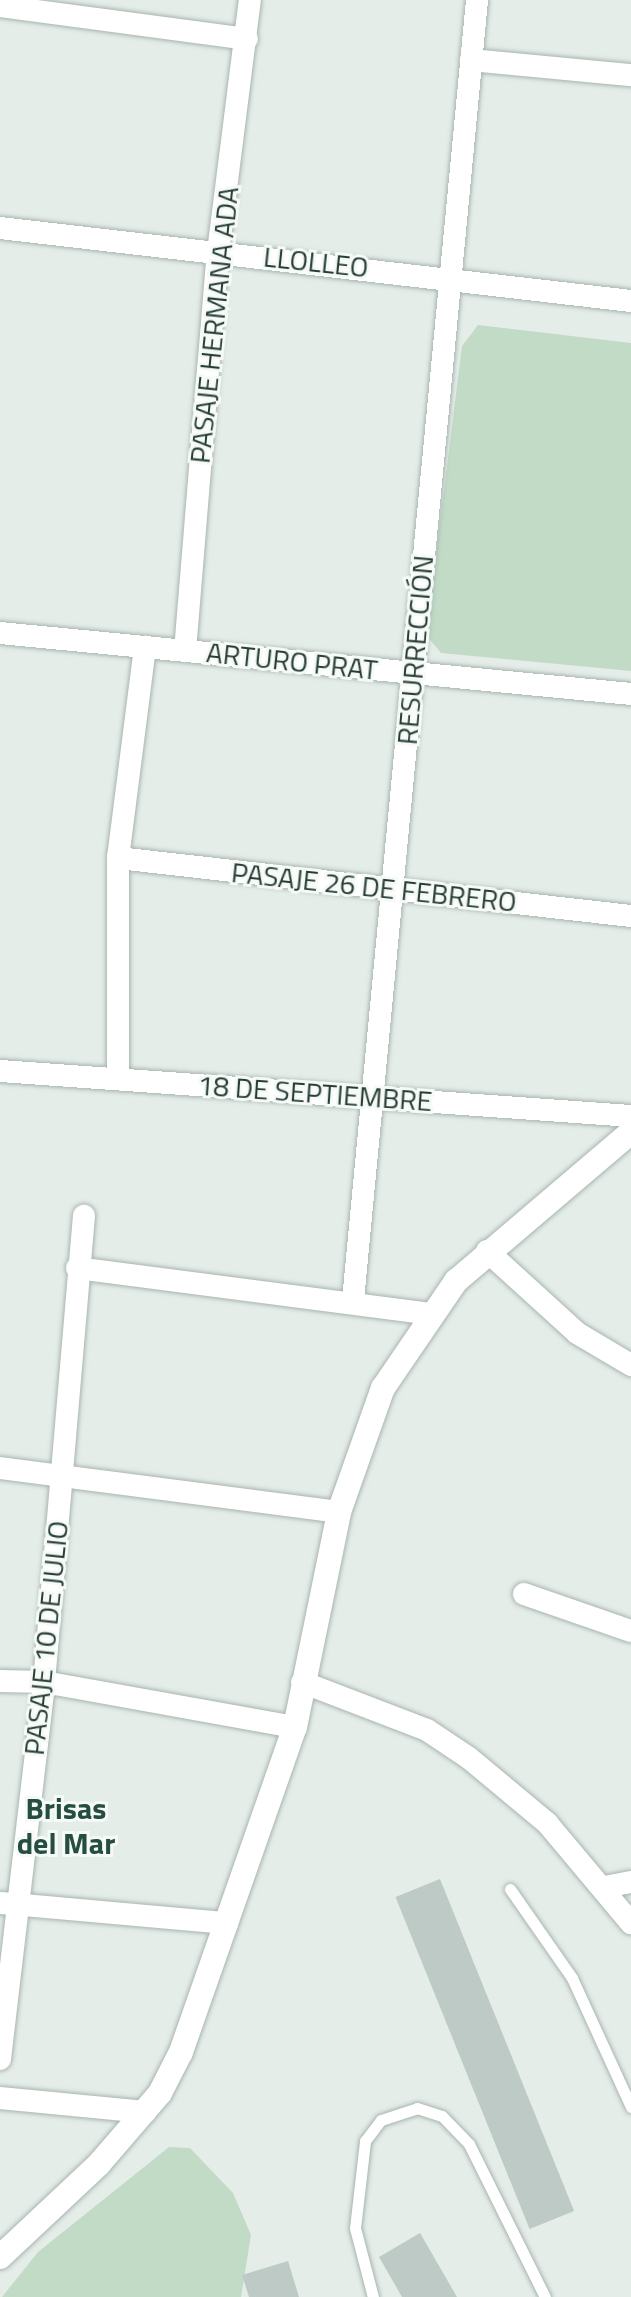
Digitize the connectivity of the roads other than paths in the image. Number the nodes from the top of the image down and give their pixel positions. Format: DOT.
graph roads {
  1 [pos="250,0"];
  2 [pos="477,0"];
  3 [pos="0,6"];
  4 [pos="247,39"];
  5 [pos="471,60"];
  6 [pos="631,75"];
  7 [pos="0,228"];
  8 [pos="218,252"];
  9 [pos="451,276"];
  10 [pos="631,301"];
  11 [pos="0,633"];
  12 [pos="145,647"];
  13 [pos="185,651"];
  14 [pos="413,673"];
  15 [pos="631,694"];
  16 [pos="118,858"];
  17 [pos="392,889"];
  18 [pos="631,916"];
  19 [pos="0,1071"];
  20 [pos="118,1079"];
  21 [pos="372,1097"];
  22 [pos="631,1116"];
  23 [pos="631,1132"];
  24 [pos="84,1216"];
  25 [pos="487,1251"];
  26 [pos="77,1268"];
  27 [pos="353,1300"];
  28 [pos="429,1314"];
  29 [pos="631,1365"];
  30 [pos="0,1468"];
  31 [pos="64,1478"];
  32 [pos="339,1512"];
  33 [pos="524,1594"];
  34 [pos="631,1631"];
  35 [pos="0,1681"];
  36 [pos="44,1682"];
  37 [pos="302,1682"];
  38 [pos="295,1727"];
  39 [pos="631,1882"];
  40 [pos="605,1887"];
  41 [pos="510,1889"];
  42 [pos="7,1903"];
  43 [pos="227,1923"];
  44 [pos="631,1923"];
  45 [pos="0,2059"];
  46 [pos="0,2098"];
  47 [pos="631,2107"];
  48 [pos="145,2112"];
  49 [pos="0,2257"];
  50 [pos="373,2297"];
  51 [pos="545,2297"];
  1 -- 4 [label="street, PASAJE HERMANA ADA"];
  2 -- 5 [label="street, RESURRECCIÓN"];
  3 -- 4 [label="street"];
  4 -- 8 [label="street, PASAJE HERMANA ADA"];
  5 -- 6 [label="street"];
  5 -- 9 [label="street, RESURRECCIÓN"];
  7 -- 8 [label="street, LLOLLEO"];
  8 -- 9 [label="street, LLOLLEO"];
  8 -- 13 [label="street, PASAJE HERMANA ADA"];
  9 -- 10 [label="street, LLOLLEO"];
  9 -- 14 [label="street, RESURRECCIÓN"];
  11 -- 12 [label="street, ARTURO PRAT"];
  12 -- 13 [label="street, ARTURO PRAT"];
  12 -- 16 [label="street"];
  13 -- 14 [label="street, ARTURO PRAT"];
  14 -- 15 [label="street, ARTURO PRAT"];
  14 -- 17 [label="street, RESURRECCIÓN"];
  16 -- 17 [label="street, PASAJE 26 DE FEBRERO"];
  16 -- 20 [label="street"];
  17 -- 18 [label="street, PASAJE 26 DE FEBRERO"];
  17 -- 21 [label="street, RESURRECCIÓN"];
  19 -- 20 [label="street, 18 DE SEPTIEMBRE"];
  20 -- 21 [label="street, 18 DE SEPTIEMBRE"];
  21 -- 22 [label="street, 18 DE SEPTIEMBRE"];
  21 -- 27 [label="street, RESURRECCIÓN"];
  23 -- 25 [label="street"];
  24 -- 26 [label="street, PASAJE 10 DE JULIO"];
  25 -- 28 [label="street"];
  25 -- 29 [label="street"];
  26 -- 27 [label="street"];
  26 -- 31 [label="street, PASAJE 10 DE JULIO"];
  27 -- 28 [label="street"];
  28 -- 32 [label="street"];
  30 -- 31 [label="street"];
  31 -- 32 [label="street"];
  31 -- 36 [label="street, PASAJE 10 DE JULIO"];
  32 -- 37 [label="street"];
  33 -- 34 [label="street"];
  35 -- 36 [label="street"];
  36 -- 38 [label="street"];
  36 -- 42 [label="street, PASAJE 10 DE JULIO"];
  37 -- 38 [label="street"];
  37 -- 40 [label="street"];
  38 -- 43 [label="street"];
  39 -- 40 [label="street"];
  40 -- 44 [label="street"];
  41 -- 47 [label="lane"];
  42 -- 43 [label="street"];
  42 -- 45 [label="street, PASAJE 10 DE JULIO"];
  43 -- 48 [label="street"];
  46 -- 48 [label="street"];
  48 -- 49 [label="street"];
  50 -- 51 [label="lane"];
}
